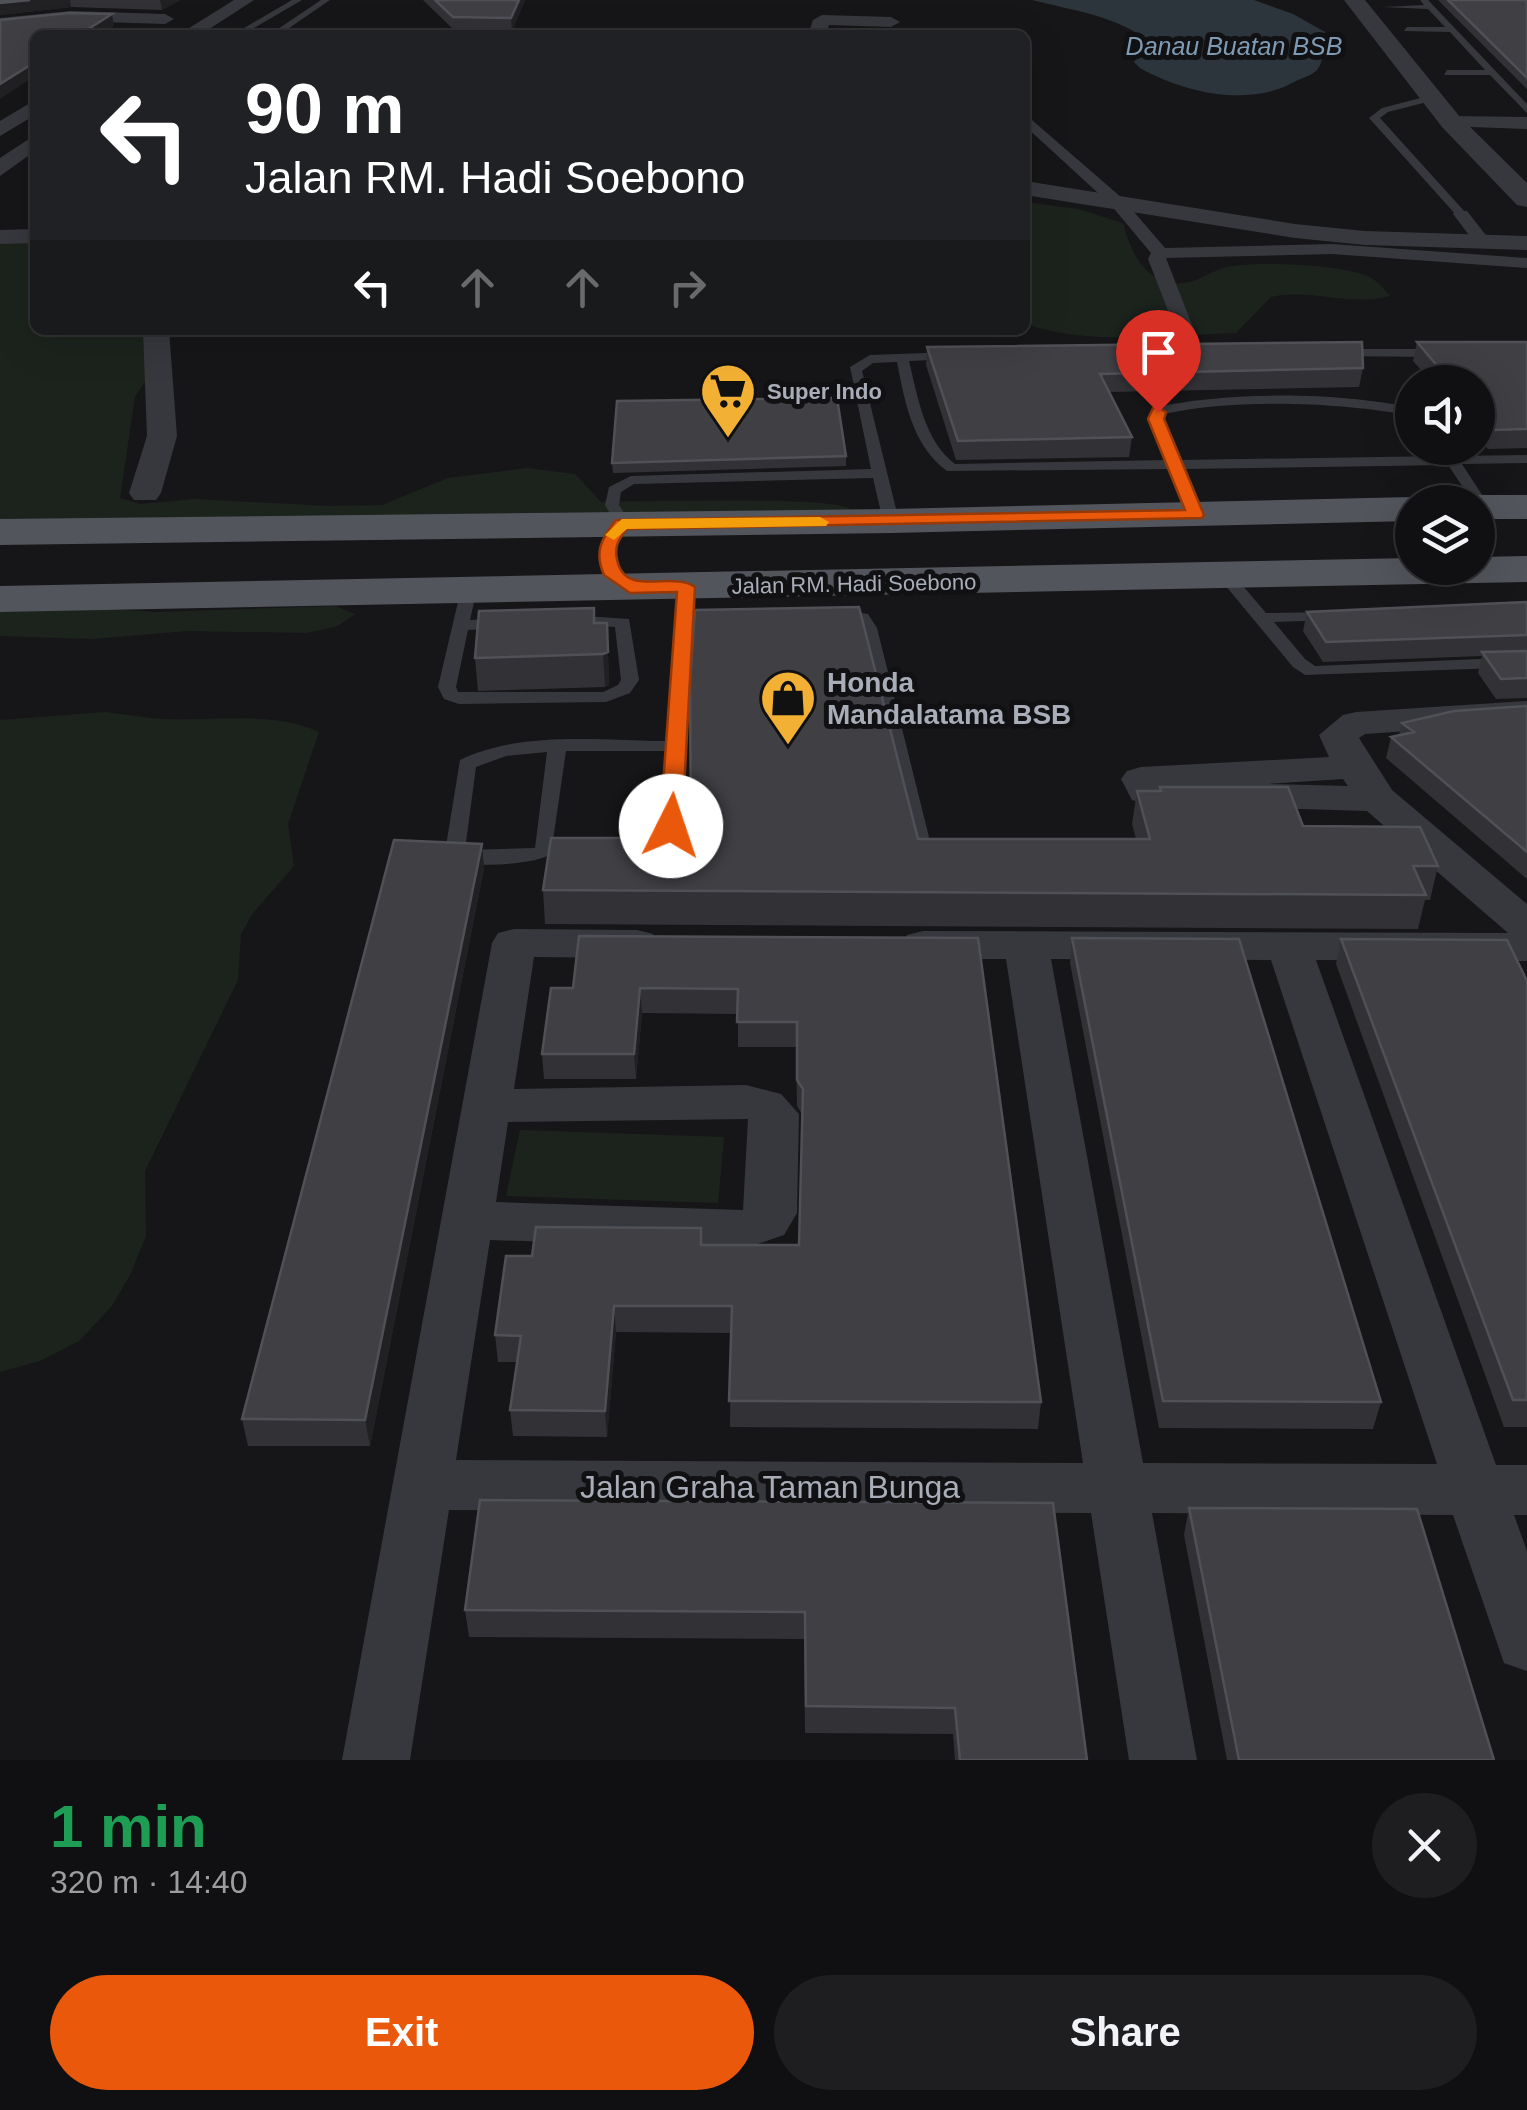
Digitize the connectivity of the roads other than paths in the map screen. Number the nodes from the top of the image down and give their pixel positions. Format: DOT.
graph roads {
  1 [pos="224,0"];
  2 [pos="246,0"];
  3 [pos="298,0"];
  4 [pos="326,0"];
  5 [pos="1354,0"];
  6 [pos="1384,3"];
  7 [pos="1427,4"];
  8 [pos="817,20"];
  9 [pos="171,21"];
  10 [pos="890,22"];
  11 [pos="0,23"];
  12 [pos="1407,29"];
  13 [pos="195,30"];
  14 [pos="245,30"];
  15 [pos="280,30"];
  16 [pos="1449,30"];
  17 [pos="1447,72"];
  18 [pos="1489,73"];
  19 [pos="1432,98"];
  20 [pos="30,109"];
  21 [pos="1527,110"];
  22 [pos="1451,122"];
  23 [pos="1492,122"];
  24 [pos="1030,123"];
  25 [pos="1527,123"];
  26 [pos="30,127"];
  27 [pos="0,130"];
  28 [pos="1515,146"];
  29 [pos="30,147"];
  30 [pos="0,150"];
  31 [pos="6,175"];
  32 [pos="1030,189"];
  33 [pos="1527,199"];
  34 [pos="1116,201"];
  35 [pos="1461,214"];
  36 [pos="0,236"];
  37 [pos="30,236"];
  38 [pos="1484,243"];
  39 [pos="1527,244"];
  40 [pos="1160,252"];
  41 [pos="1527,263"];
  42 [pos="156,335"];
  43 [pos="1194,353"];
  44 [pos="1331,353"];
  45 [pos="1448,353"];
  46 [pos="960,356"];
  47 [pos="902,357"];
  48 [pos="1395,408"];
  49 [pos="1395,455"];
  50 [pos="1495,457"];
  51 [pos="1527,460"];
  52 [pos="1173,464"];
  53 [pos="880,473"];
  54 [pos="145,493"];
  55 [pos="1495,507"];
  56 [pos="1527,507"];
  57 [pos="1395,509"];
  58 [pos="1196,515"];
  59 [pos="891,521"];
  60 [pos="622,524"];
  61 [pos="0,532"];
  62 [pos="1527,569"];
  63 [pos="1226,576"];
  64 [pos="630,587"];
  65 [pos="0,599"];
  66 [pos="691,606"];
  67 [pos="465,607"];
  68 [pos="811,614"];
  69 [pos="1356,614"];
  70 [pos="1261,618"];
  71 [pos="550,621"];
  72 [pos="514,622"];
  73 [pos="1527,662"];
  74 [pos="1527,712"];
  75 [pos="676,746"];
  76 [pos="557,748"];
  77 [pos="671,826"];
  78 [pos="919,837"];
  79 [pos="1527,927"];
  80 [pos="672,944"];
  81 [pos="888,945"];
  82 [pos="1026,946"];
  83 [pos="1289,946"];
  84 [pos="1527,948"];
  85 [pos="487,1106"];
  86 [pos="468,1220"];
  87 [pos="423,1485"];
  88 [pos="1118,1488"];
  89 [pos="1501,1490"];
  90 [pos="1527,1642"];
  91 [pos="376,1760"];
  92 [pos="1163,1760"];
  1 -- 9 [label="street"];
  2 -- 13 [label="street"];
  3 -- 14 [label="lane"];
  4 -- 15 [label="lane"];
  5 -- 19 [label="street"];
  6 -- 7 [label="lane"];
  6 -- 12 [label="street"];
  7 -- 16 [label="lane"];
  8 -- 10 [label="street"];
  9 -- 11 [label="street"];
  12 -- 16 [label="lane"];
  12 -- 17 [label="street"];
  16 -- 18 [label="lane"];
  17 -- 18 [label="lane"];
  17 -- 23 [label="street"];
  18 -- 21 [label="lane"];
  19 -- 22 [label="street"];
  19 -- 35 [label="lane"];
  20 -- 27 [label="street"];
  22 -- 23 [label="street"];
  22 -- 33 [label="street"];
  23 -- 25 [label="street"];
  23 -- 28 [label="street"];
  24 -- 34 [label="street"];
  26 -- 30 [label="street"];
  29 -- 31 [label="street"];
  32 -- 34 [label="street"];
  34 -- 38 [label="street"];
  34 -- 40 [label="street"];
  35 -- 38 [label="street"];
  36 -- 37 [label="street"];
  38 -- 39 [label="street"];
  40 -- 41 [label="street"];
  40 -- 43 [label="street"];
  42 -- 54 [label="street"];
  44 -- 45 [label="lane"];
  46 -- 47 [label="lane"];
  47 -- 52 [label="lane"];
  47 -- 53 [label="lane"];
  48 -- 52 [label="lane"];
  49 -- 52 [label="lane"];
  50 -- 51 [label="lane"];
  52 -- 58 [label="lane"];
  53 -- 59 [label="lane"];
  53 -- 60 [label="lane"];
  55 -- 56 [label="main road"];
  57 -- 58 [label="main road"];
  58 -- 59 [label="main road"];
  59 -- 60 [label="main road"];
  60 -- 61 [label="main road"];
  60 -- 64 [label="main road"];
  62 -- 63 [label="main road, Jalan RM. Hadi Soebono"];
  63 -- 66 [label="main road, Jalan RM. Hadi Soebono"];
  63 -- 70 [label="lane"];
  64 -- 66 [label="main road, Jalan RM. Hadi Soebono"];
  64 -- 67 [label="main road, Jalan RM. Hadi Soebono"];
  65 -- 67 [label="main road, Jalan RM. Hadi Soebono"];
  66 -- 75 [label="lane"];
  67 -- 71 [label="lane"];
  67 -- 72 [label="lane"];
  68 -- 78 [label="lane"];
  69 -- 70 [label="lane"];
  70 -- 73 [label="lane"];
  74 -- 79 [label="street"];
  75 -- 76 [label="lane"];
  75 -- 77 [label="lane"];
  76 -- 76 [label="lane"];
  80 -- 85 [label="street"];
  81 -- 82 [label="street"];
  82 -- 83 [label="street"];
  82 -- 88 [label="street"];
  83 -- 84 [label="street"];
  83 -- 89 [label="street"];
  85 -- 86 [label="street"];
  85 -- 86 [label="street"];
  86 -- 87 [label="street"];
  87 -- 88 [label="street, Jalan Graha Taman Bunga"];
  87 -- 91 [label="street"];
  88 -- 89 [label="street, Jalan Graha Taman Bunga"];
  88 -- 92 [label="street"];
  89 -- 90 [label="street"];
}
